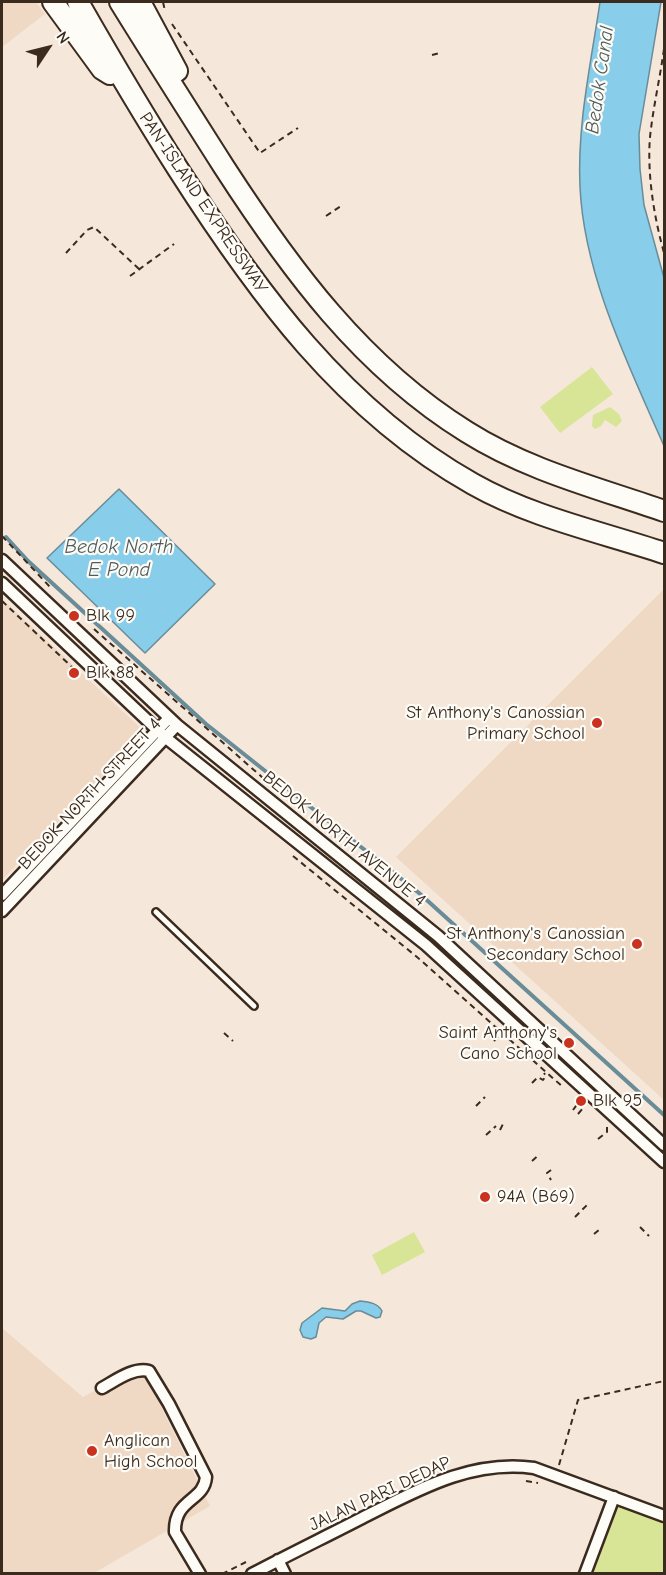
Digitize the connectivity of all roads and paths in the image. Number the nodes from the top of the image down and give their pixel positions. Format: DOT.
graph roads {
  1 [pos="53,2"];
  2 [pos="78,2"];
  3 [pos="120,2"];
  4 [pos="140,2"];
  5 [pos="163,2"];
  6 [pos="664,49"];
  7 [pos="440,54"];
  8 [pos="432,55"];
  9 [pos="664,58"];
  10 [pos="659,81"];
  11 [pos="664,82"];
  12 [pos="126,86"];
  13 [pos="298,128"];
  14 [pos="246,200"];
  15 [pos="341,206"];
  16 [pos="326,216"];
  17 [pos="174,244"];
  18 [pos="664,253"];
  19 [pos="66,254"];
  20 [pos="139,269"];
  21 [pos="130,276"];
  22 [pos="664,511"];
  23 [pos="664,553"];
  24 [pos="2,560"];
  25 [pos="2,583"];
  26 [pos="173,722"];
  27 [pos="161,734"];
  28 [pos="2,895"];
  29 [pos="353,904"];
  30 [pos="2,911"];
  31 [pos="156,912"];
  32 [pos="254,1006"];
  33 [pos="496,1028"];
  34 [pos="224,1033"];
  35 [pos="501,1033"];
  36 [pos="489,1036"];
  37 [pos="233,1041"];
  38 [pos="494,1041"];
  39 [pos="543,1070"];
  40 [pos="532,1083"];
  41 [pos="565,1089"];
  42 [pos="572,1096"];
  43 [pos="485,1097"];
  44 [pos="579,1102"];
  45 [pos="476,1106"];
  46 [pos="573,1110"];
  47 [pos="578,1114"];
  48 [pos="600,1120"];
  49 [pos="504,1122"];
  50 [pos="496,1126"];
  51 [pos="608,1127"];
  52 [pos="500,1130"];
  53 [pos="616,1134"];
  54 [pos="486,1135"];
  55 [pos="598,1138"];
  56 [pos="664,1145"];
  57 [pos="540,1154"];
  58 [pos="532,1161"];
  59 [pos="664,1162"];
  60 [pos="551,1170"];
  61 [pos="551,1180"];
  62 [pos="588,1204"];
  63 [pos="575,1217"];
  64 [pos="640,1227"];
  65 [pos="600,1228"];
  66 [pos="594,1234"];
  67 [pos="649,1236"];
  68 [pos="664,1381"];
  69 [pos="102,1388"];
  70 [pos="559,1464"];
  71 [pos="568,1467"];
  72 [pos="556,1475"];
  73 [pos="525,1480"];
  74 [pos="543,1485"];
  75 [pos="614,1497"];
  76 [pos="664,1516"];
  77 [pos="278,1560"];
  78 [pos="249,1561"];
  79 [pos="200,1574"];
  80 [pos="222,1574"];
  81 [pos="252,1574"];
  82 [pos="285,1574"];
  83 [pos="585,1574"];
  1 -- 12 [label="highway"];
  2 -- 12 [label="highway, PAN-ISLAND EXPRESSWAY"];
  3 -- 14 [label="highway, PAN-ISLAND EXPRESSWAY"];
  4 -- 14 [label="highway"];
  5 -- 13 [label="path"];
  6 -- 9 [label="path"];
  7 -- 8 [label="path"];
  9 -- 10 [label="path"];
  10 -- 11 [label="path"];
  10 -- 18 [label="path"];
  12 -- 23 [label="highway, PAN-ISLAND EXPRESSWAY"];
  14 -- 22 [label="highway, PAN-ISLAND EXPRESSWAY"];
  15 -- 16 [label="path"];
  17 -- 20 [label="path"];
  19 -- 20 [label="path"];
  20 -- 21 [label="path"];
  24 -- 26 [label="street, BEDOK NORTH AVENUE 4"];
  25 -- 27 [label="street, BEDOK NORTH AVENUE 4"];
  26 -- 27 [label="street, BEDOK NORTH STREET 4"];
  26 -- 56 [label="street, BEDOK NORTH AVENUE 4"];
  27 -- 28 [label="street, BEDOK NORTH STREET 4"];
  27 -- 30 [label="street, BEDOK NORTH STREET 4"];
  27 -- 59 [label="street, BEDOK NORTH AVENUE 4"];
  29 -- 33 [label="path"];
  31 -- 32 [label="lane"];
  33 -- 35 [label="path"];
  33 -- 36 [label="path"];
  34 -- 37 [label="path"];
  35 -- 38 [label="path"];
  35 -- 39 [label="path"];
  39 -- 40 [label="path"];
  39 -- 41 [label="path"];
  42 -- 44 [label="path"];
  43 -- 45 [label="path"];
  44 -- 46 [label="path"];
  44 -- 47 [label="path"];
  48 -- 51 [label="path"];
  49 -- 52 [label="path"];
  50 -- 54 [label="path"];
  51 -- 53 [label="path"];
  51 -- 55 [label="path"];
  57 -- 58 [label="path"];
  60 -- 61 [label="path"];
  62 -- 63 [label="path"];
  64 -- 67 [label="path"];
  65 -- 66 [label="path"];
  68 -- 70 [label="path"];
  69 -- 79 [label="street"];
  70 -- 71 [label="path"];
  70 -- 72 [label="path"];
  72 -- 75 [label="street, JALAN PARI DEDAP"];
  72 -- 77 [label="street, JALAN PARI DEDAP"];
  73 -- 74 [label="path"];
  75 -- 76 [label="street, JALAN PARI DEDAP"];
  75 -- 83 [label="street"];
  77 -- 81 [label="street, JALAN PARI DEDAP"];
  77 -- 82 [label="street"];
  78 -- 80 [label="path"];
}
